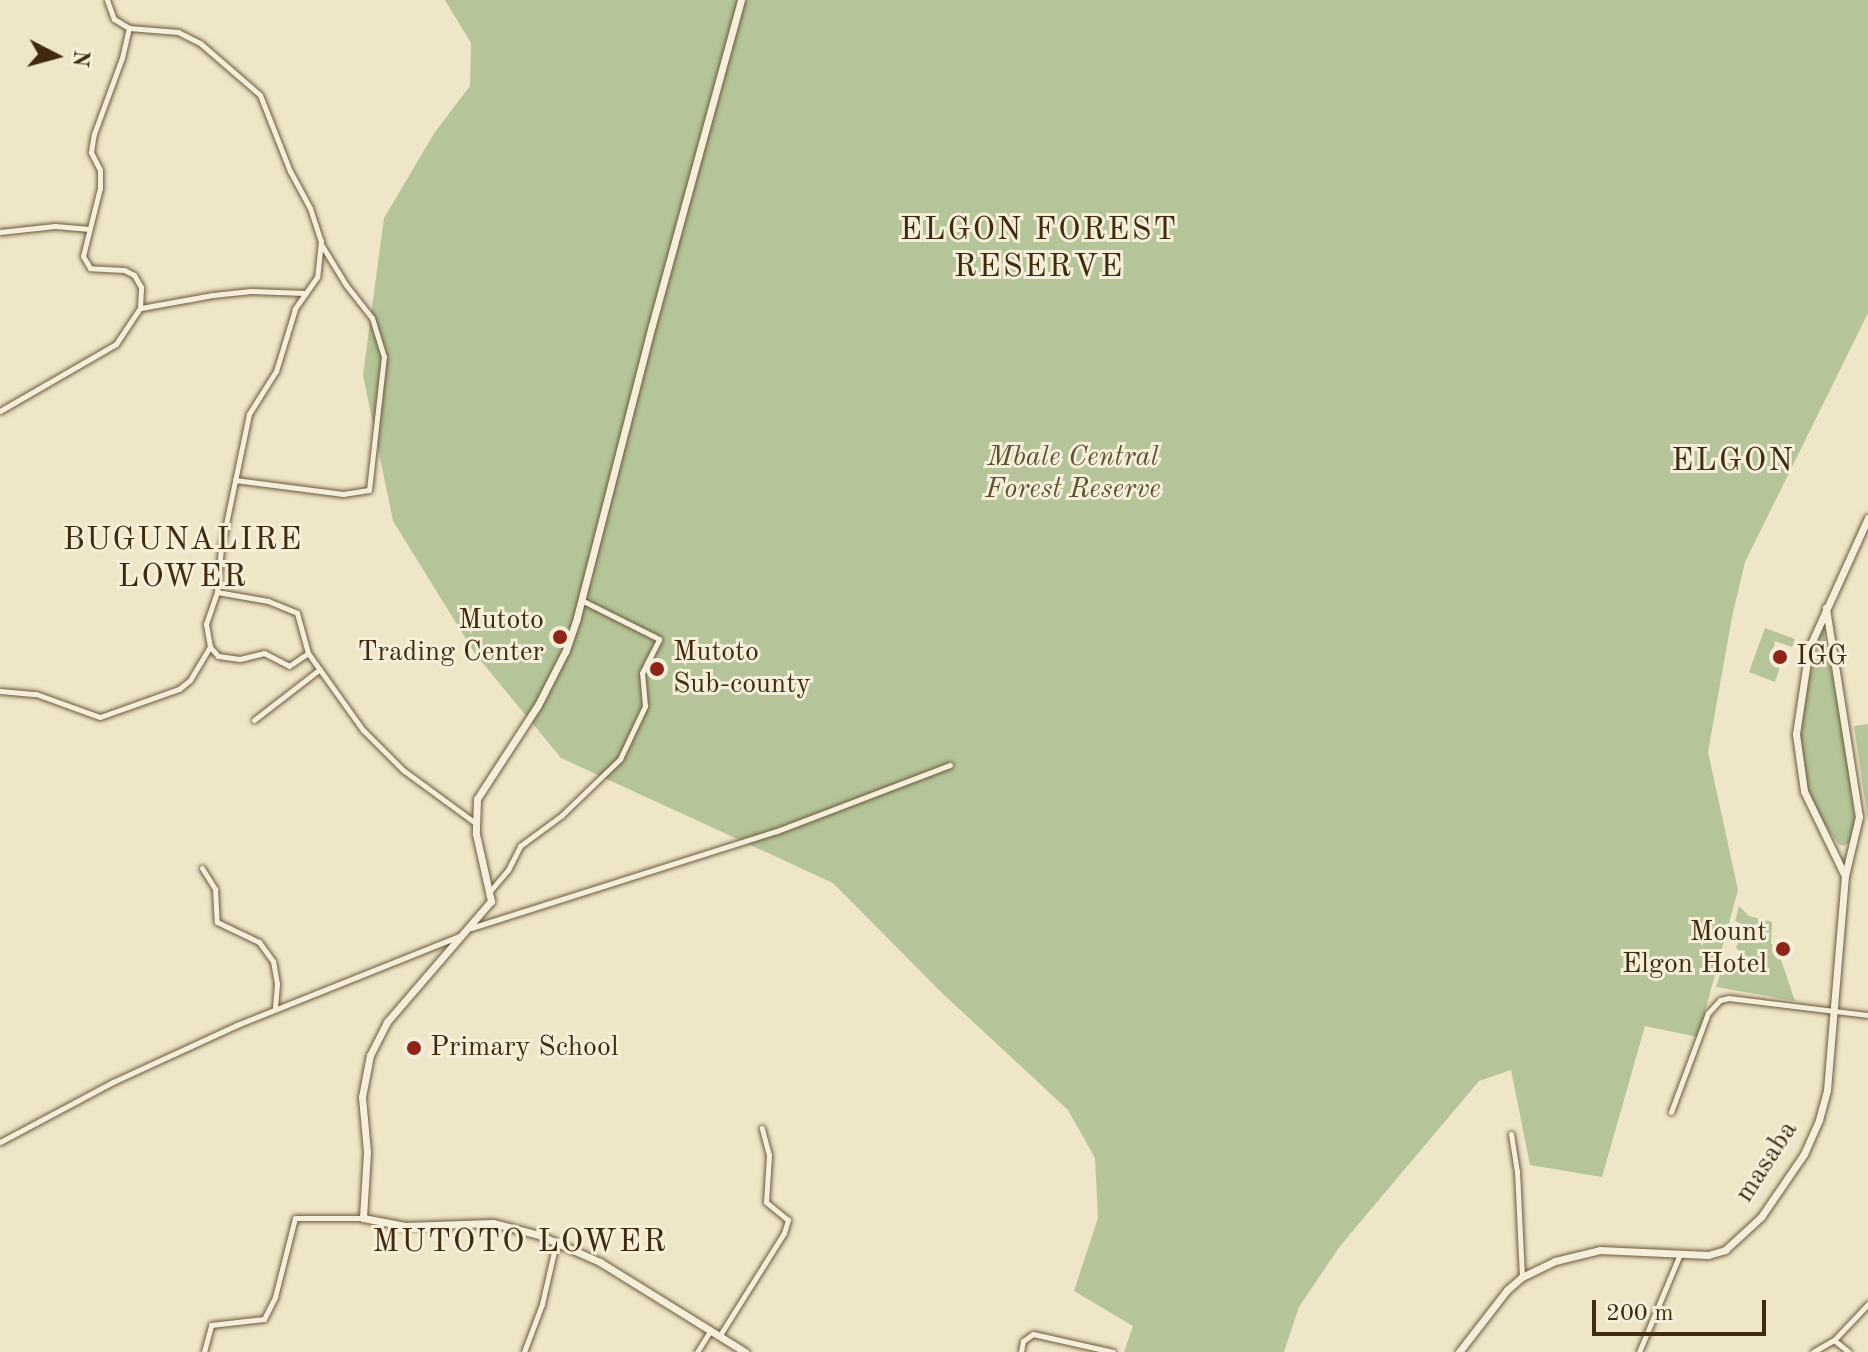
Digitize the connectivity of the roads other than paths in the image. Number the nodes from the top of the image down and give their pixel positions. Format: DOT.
graph roads {
  1 [pos="107,0"];
  2 [pos="741,0"];
  3 [pos="129,28"];
  4 [pos="87,229"];
  5 [pos="0,232"];
  6 [pos="321,244"];
  7 [pos="305,293"];
  8 [pos="140,308"];
  9 [pos="0,411"];
  10 [pos="235,480"];
  11 [pos="1868,518"];
  12 [pos="217,592"];
  13 [pos="581,600"];
  14 [pos="1826,608"];
  15 [pos="210,647"];
  16 [pos="308,653"];
  17 [pos="320,669"];
  18 [pos="0,691"];
  19 [pos="254,720"];
  20 [pos="950,765"];
  21 [pos="474,822"];
  22 [pos="1833,847"];
  23 [pos="1854,847"];
  24 [pos="202,868"];
  25 [pos="1845,876"];
  26 [pos="491,890"];
  27 [pos="468,931"];
  28 [pos="275,1009"];
  29 [pos="1836,1010"];
  30 [pos="1868,1015"];
  31 [pos="1671,1112"];
  32 [pos="762,1128"];
  33 [pos="1511,1134"];
  34 [pos="0,1142"];
  35 [pos="363,1218"];
  36 [pos="557,1242"];
  37 [pos="1680,1254"];
  38 [pos="1522,1277"];
  39 [pos="1868,1304"];
  40 [pos="711,1329"];
  41 [pos="720,1335"];
  42 [pos="1834,1340"];
  43 [pos="204,1352"];
  44 [pos="524,1352"];
  45 [pos="697,1352"];
  46 [pos="745,1352"];
  47 [pos="1021,1352"];
  48 [pos="1113,1352"];
  49 [pos="1459,1352"];
  50 [pos="1639,1352"];
  51 [pos="1813,1352"];
  52 [pos="1849,1352"];
  1 -- 3 [label="street"];
  2 -- 13 [label="street"];
  3 -- 4 [label="street"];
  3 -- 6 [label="street"];
  4 -- 5 [label="street"];
  4 -- 8 [label="street"];
  6 -- 7 [label="street"];
  6 -- 10 [label="street"];
  7 -- 8 [label="street"];
  7 -- 10 [label="street"];
  8 -- 9 [label="street"];
  10 -- 12 [label="street"];
  11 -- 14 [label="street"];
  12 -- 15 [label="street"];
  12 -- 16 [label="street"];
  13 -- 21 [label="street"];
  13 -- 26 [label="street"];
  14 -- 22 [label="street"];
  14 -- 23 [label="street"];
  15 -- 16 [label="street"];
  15 -- 18 [label="street"];
  16 -- 17 [label="street"];
  17 -- 19 [label="street"];
  17 -- 21 [label="street"];
  20 -- 27 [label="street"];
  21 -- 26 [label="street"];
  22 -- 23 [label="street"];
  22 -- 25 [label="street"];
  23 -- 25 [label="street"];
  24 -- 28 [label="street"];
  25 -- 29 [label="street, masaba"];
  26 -- 27 [label="street"];
  27 -- 28 [label="street"];
  27 -- 35 [label="street"];
  28 -- 34 [label="street"];
  29 -- 30 [label="street"];
  29 -- 31 [label="street"];
  29 -- 37 [label="street, masaba"];
  32 -- 41 [label="street"];
  33 -- 38 [label="street"];
  35 -- 36 [label="street"];
  35 -- 43 [label="street"];
  36 -- 40 [label="street"];
  36 -- 44 [label="street"];
  37 -- 38 [label="street, masaba"];
  37 -- 50 [label="street"];
  38 -- 49 [label="street, masaba"];
  39 -- 42 [label="street"];
  40 -- 41 [label="street"];
  40 -- 45 [label="street"];
  41 -- 46 [label="street"];
  42 -- 51 [label="street"];
  42 -- 52 [label="street"];
  47 -- 48 [label="street"];
}
